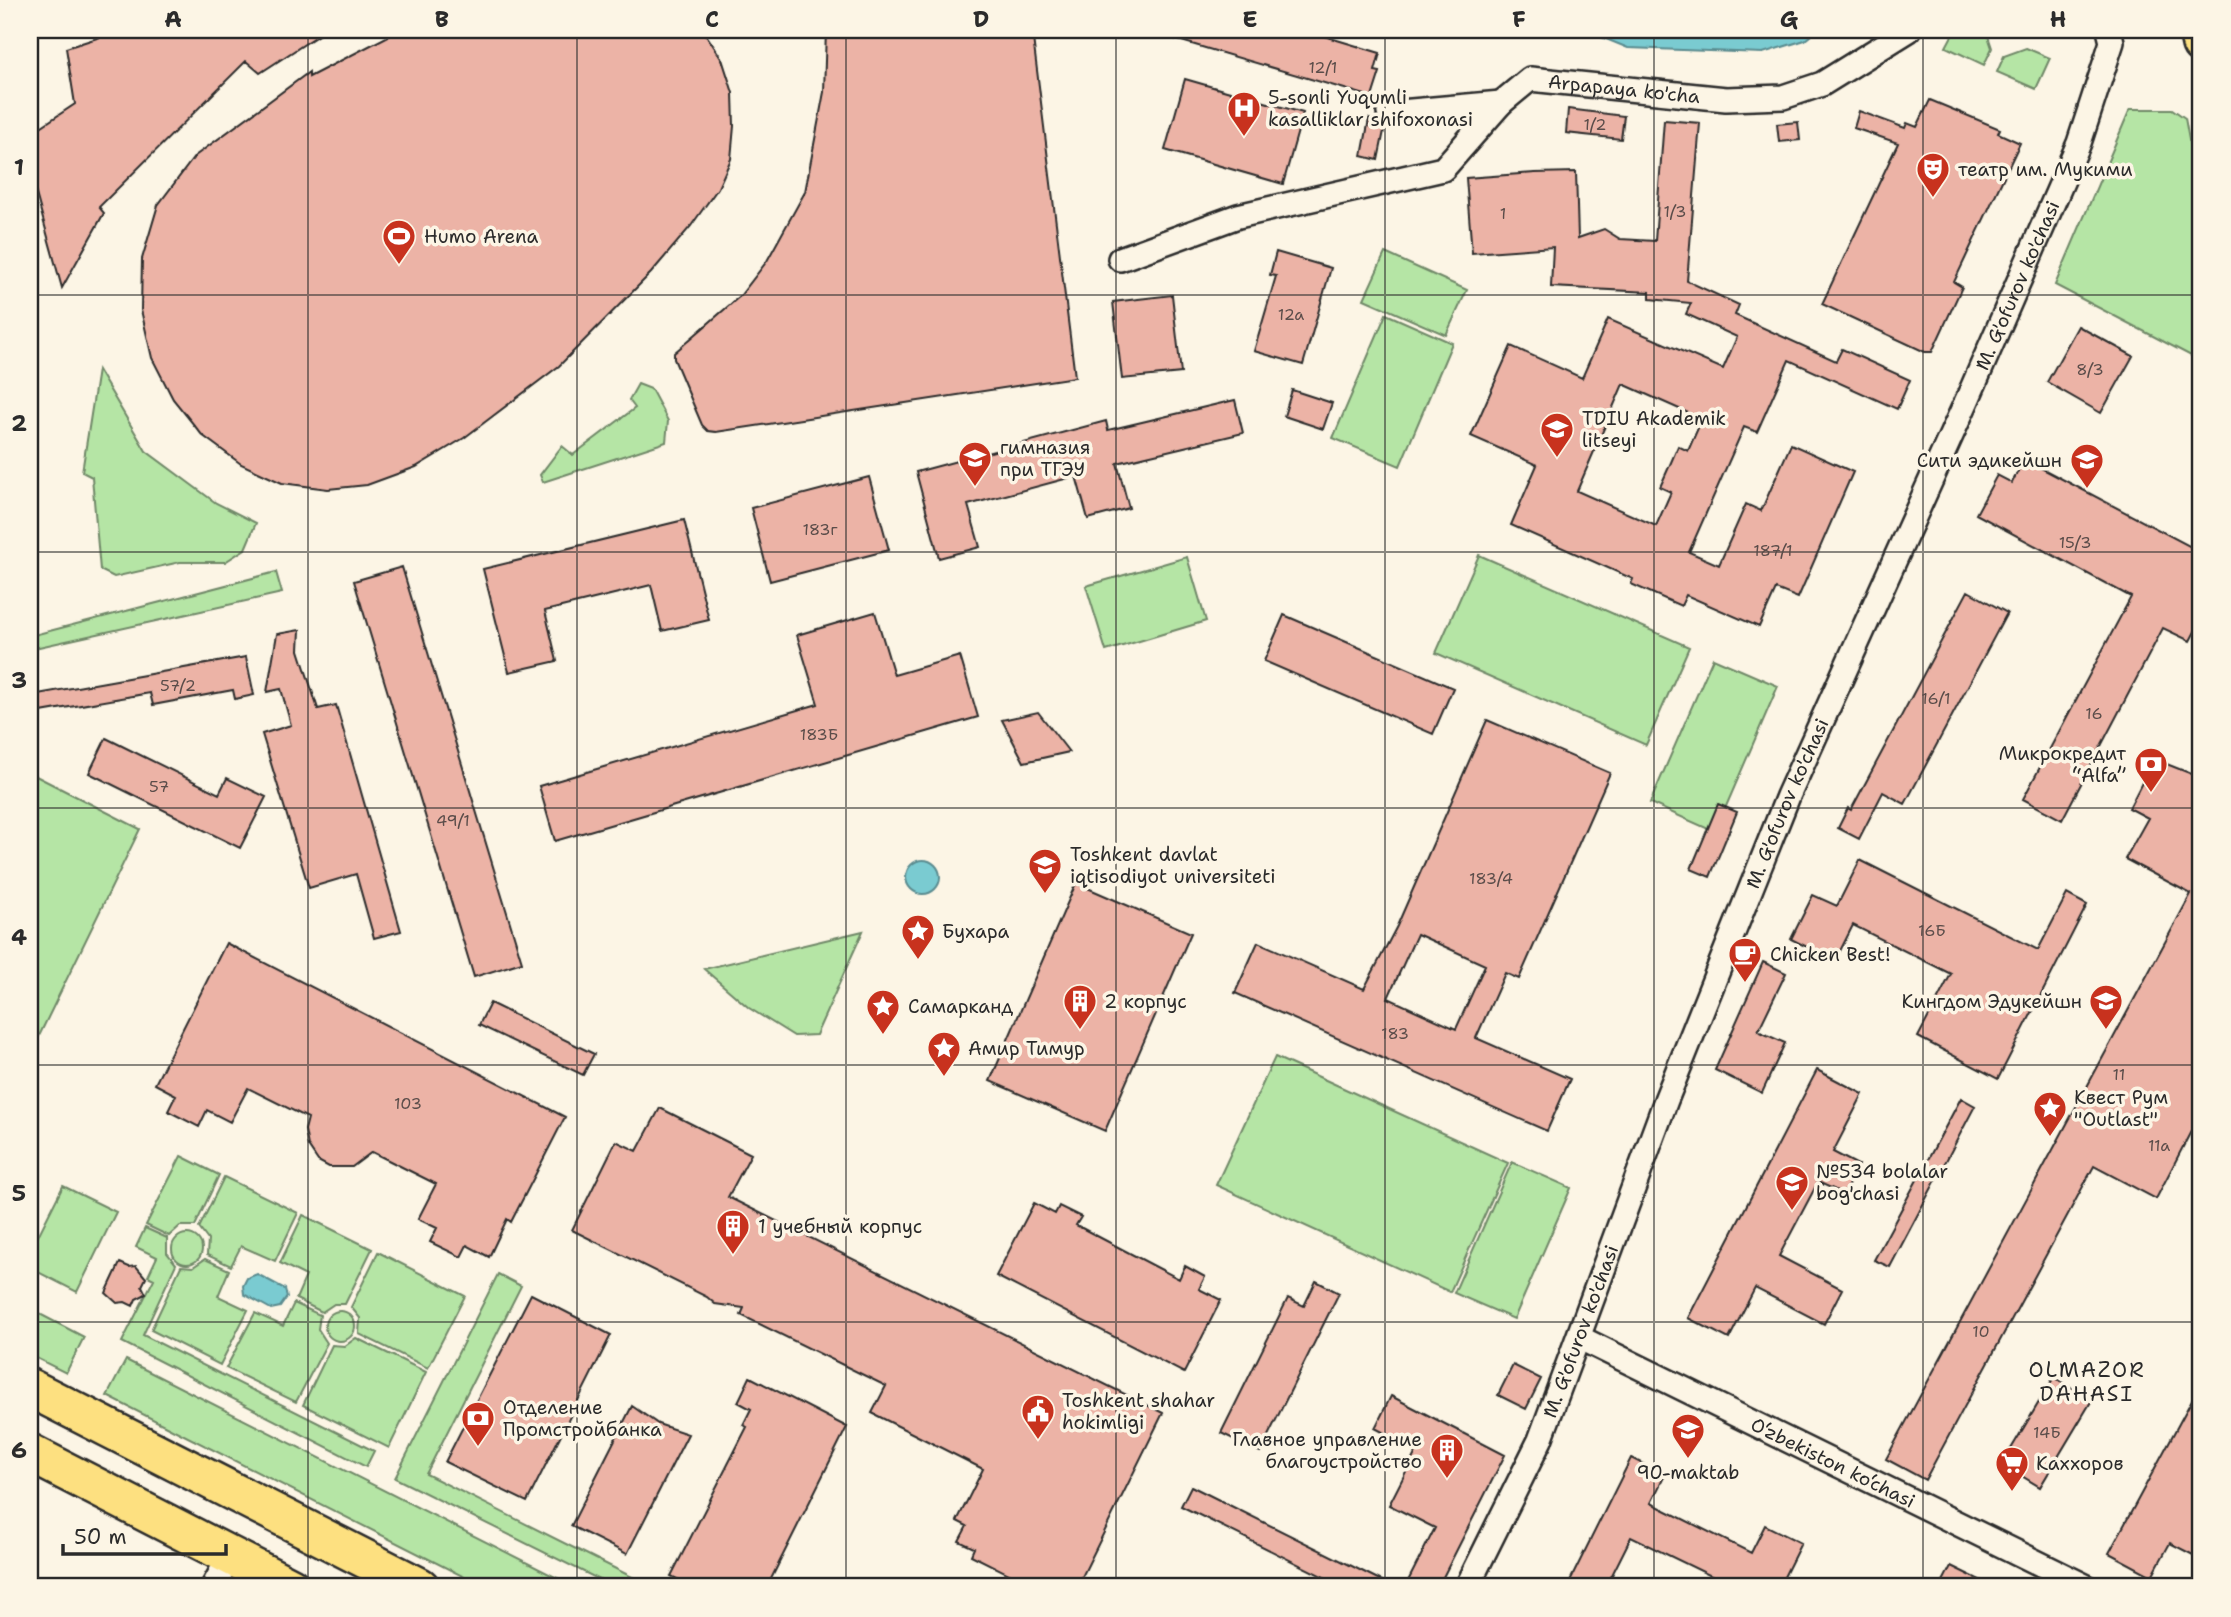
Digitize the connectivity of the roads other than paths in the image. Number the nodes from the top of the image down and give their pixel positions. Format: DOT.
graph roads {
  1 [pos="1909,30"];
  2 [pos="2198,30"];
  3 [pos="2113,34"];
  4 [pos="2201,44"];
  5 [pos="1501,103"];
  6 [pos="1389,113"];
  7 [pos="1120,259"];
  8 [pos="1580,1338"];
  9 [pos="30,1388"];
  10 [pos="30,1453"];
  11 [pos="221,1572"];
  12 [pos="1468,1586"];
  13 [pos="291,1587"];
  14 [pos="421,1587"];
  15 [pos="2087,1587"];
  1 -- 5 [label="street, Arpapaya ko'cha"];
  2 -- 4 [label="main road"];
  3 -- 8 [label="street, M. G'ofurov ko'chasi"];
  5 -- 6 [label="street"];
  5 -- 7 [label="street, Arpapaya ko'cha"];
  8 -- 12 [label="street, M. G'ofurov ko'chasi"];
  8 -- 15 [label="street, O‘zbekiston ko‘chasi"];
  9 -- 14 [label="main road"];
  10 -- 11 [label="main road"];
  11 -- 13 [label="main road"];
}
